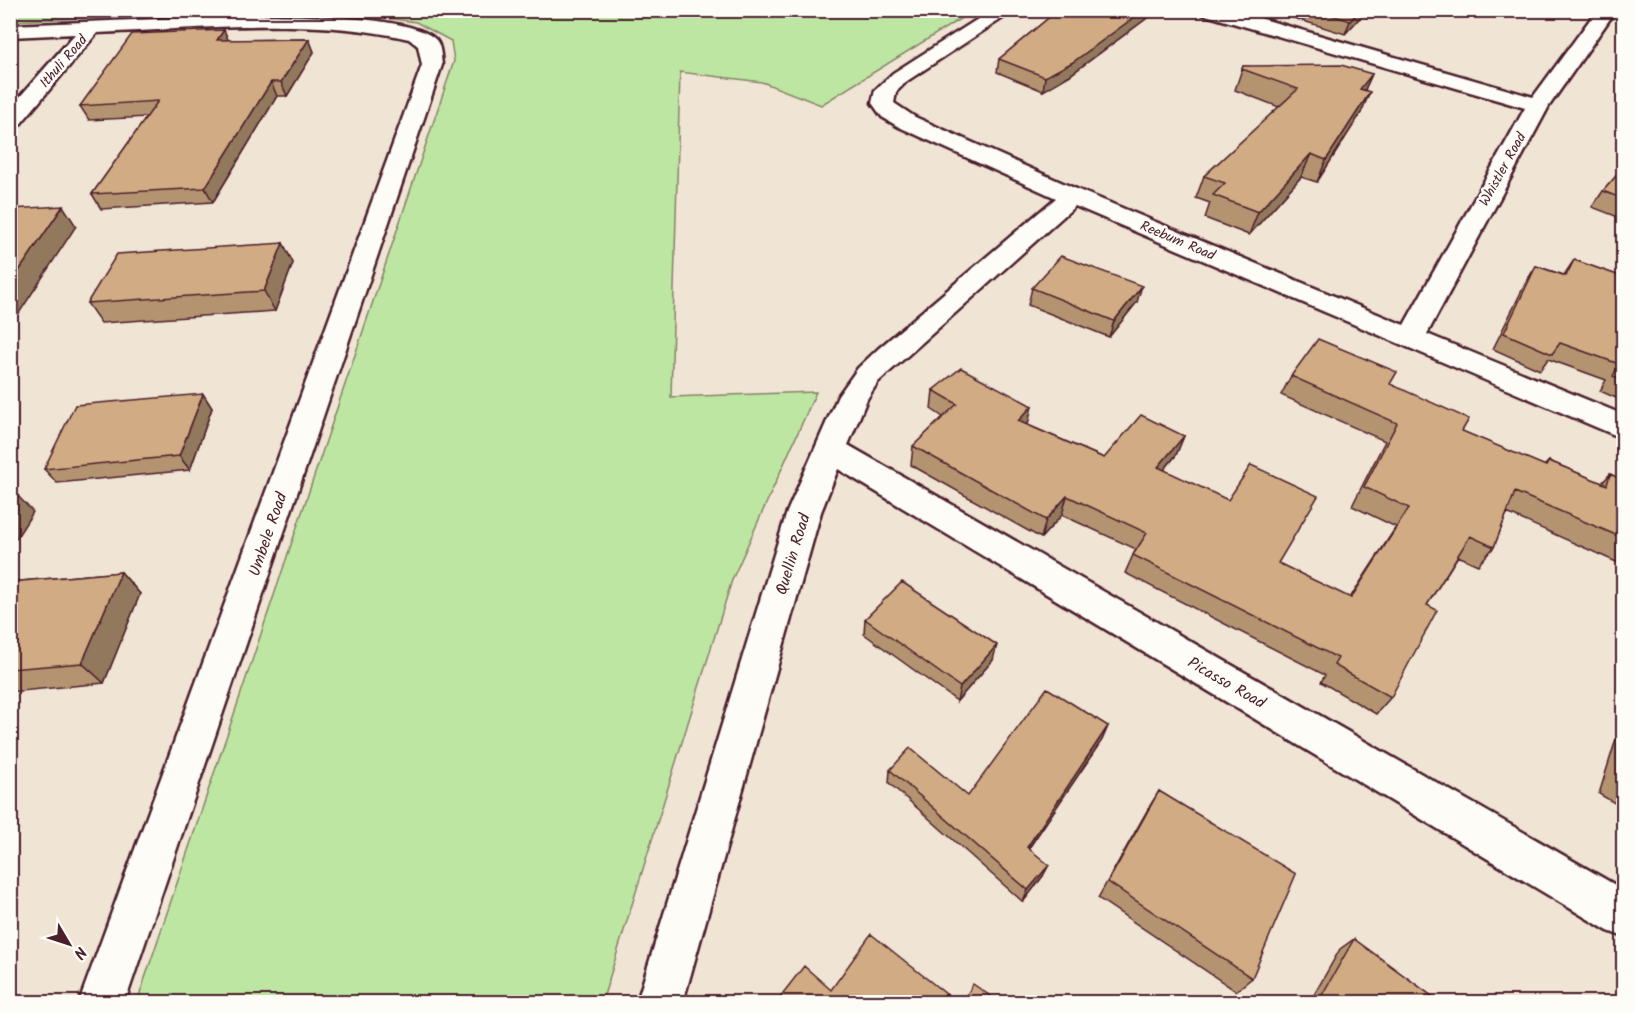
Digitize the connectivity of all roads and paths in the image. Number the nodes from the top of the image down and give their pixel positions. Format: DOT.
graph roads {
  1 [pos="1006,10"];
  2 [pos="1209,10"];
  3 [pos="1607,10"];
  4 [pos="92,27"];
  5 [pos="10,31"];
  6 [pos="1538,105"];
  7 [pos="10,122"];
  8 [pos="1072,196"];
  9 [pos="1411,337"];
  10 [pos="1623,428"];
  11 [pos="830,449"];
  12 [pos="1623,915"];
  13 [pos="102,1002"];
  14 [pos="660,1002"];
  1 -- 8 [label="street, Reebum Road"];
  2 -- 6 [label="street"];
  3 -- 6 [label="street, Whistler Road"];
  4 -- 5 [label="street"];
  4 -- 7 [label="street, Ithuli Road"];
  4 -- 13 [label="street, Umbele Road"];
  6 -- 9 [label="street, Whistler Road"];
  8 -- 9 [label="street, Reebum Road"];
  8 -- 11 [label="street, Quellin Road"];
  9 -- 10 [label="street, Reebum Road"];
  11 -- 12 [label="street, Picasso Road"];
  11 -- 14 [label="street, Quellin Road"];
}
